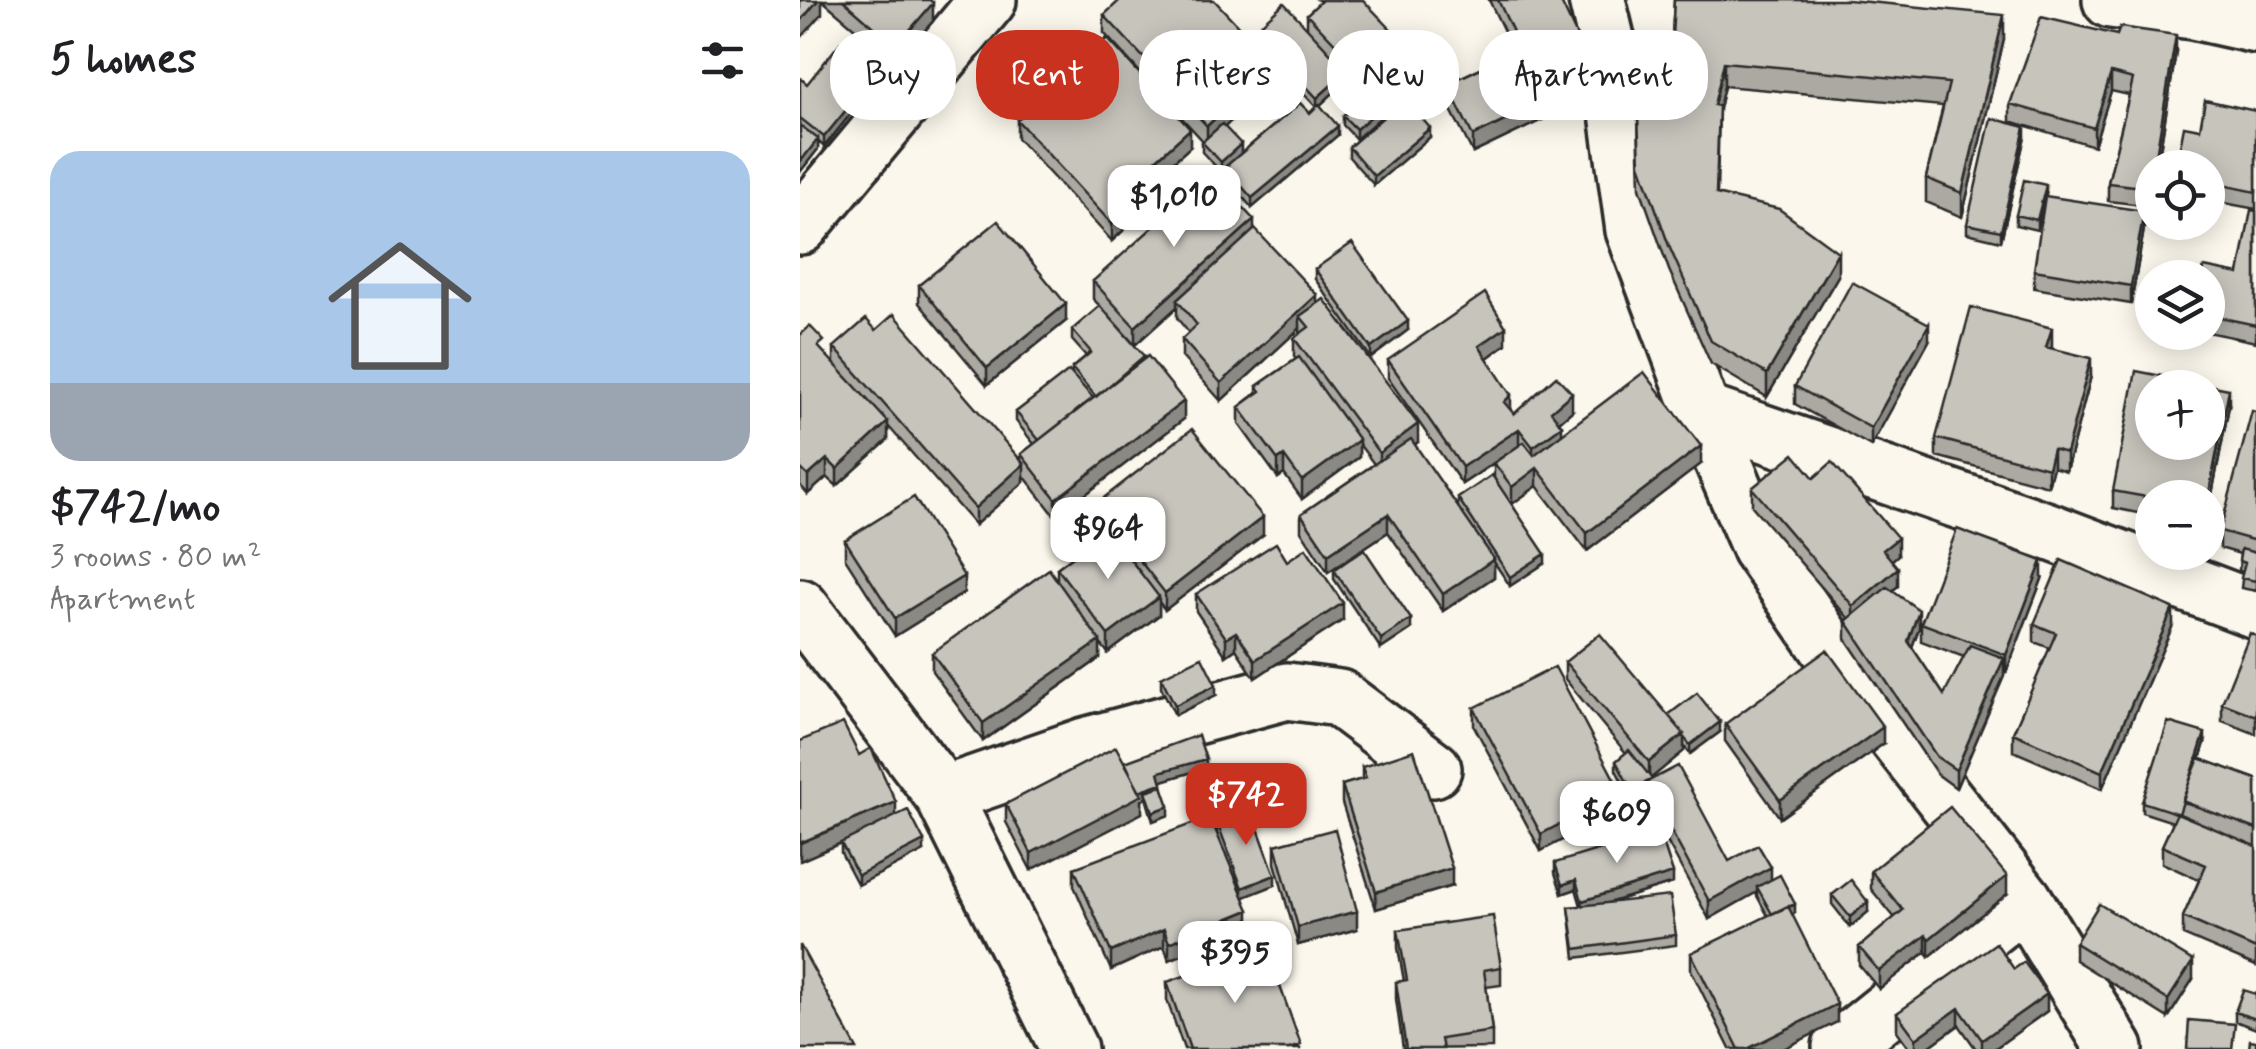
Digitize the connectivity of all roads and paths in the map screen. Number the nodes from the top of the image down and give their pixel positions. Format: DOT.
graph roads {
  1 [pos="1597,0"];
  2 [pos="2112,0"];
  3 [pos="986,1"];
  4 [pos="2256,25"];
  5 [pos="800,226"];
  6 [pos="1702,412"];
  7 [pos="800,607"];
  8 [pos="2256,610"];
  9 [pos="1434,769"];
  10 [pos="943,795"];
  11 [pos="2024,900"];
  12 [pos="1840,1048"];
  13 [pos="1069,1049"];
  14 [pos="2115,1049"];
  1 -- 6 [label="street"];
  2 -- 4 [label="street"];
  3 -- 5 [label="street"];
  6 -- 8 [label="street"];
  6 -- 11 [label="street"];
  7 -- 10 [label="street"];
  9 -- 10 [label="street"];
  10 -- 13 [label="street"];
  11 -- 12 [label="street"];
  11 -- 14 [label="street"];
}
